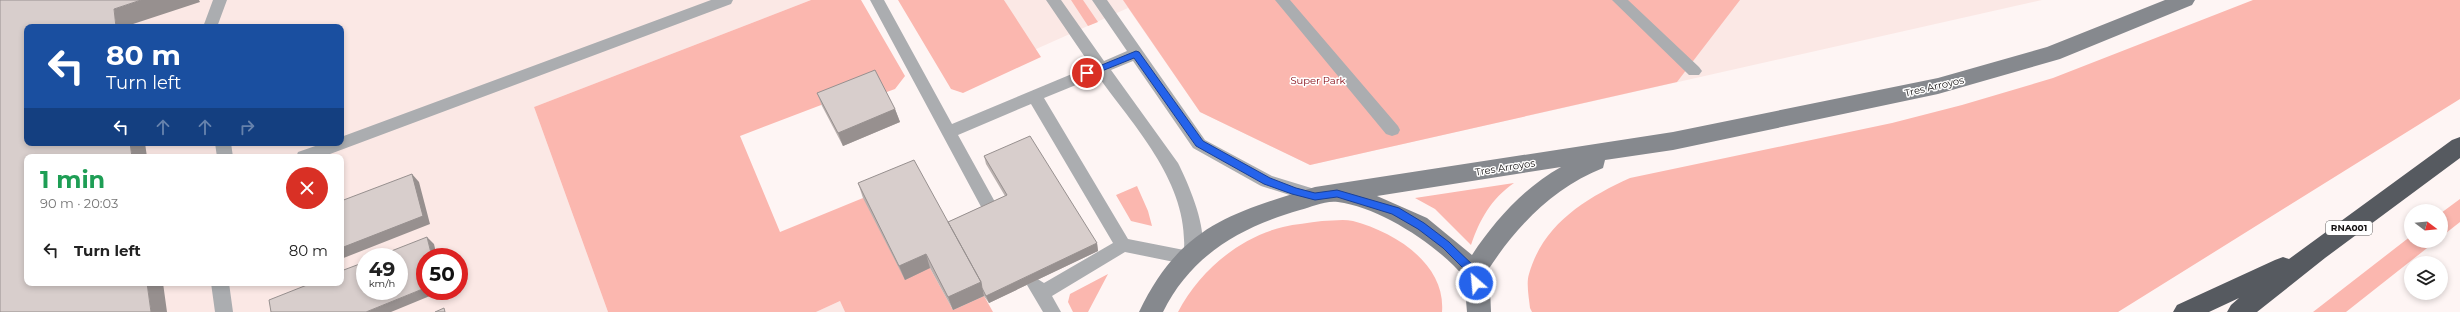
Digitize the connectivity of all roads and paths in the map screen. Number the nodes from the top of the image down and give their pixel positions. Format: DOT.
graph roads {
  1 [pos="220,0"];
  2 [pos="877,0"];
  3 [pos="1053,0"];
  4 [pos="1099,0"];
  5 [pos="1282,0"];
  6 [pos="1619,0"];
  7 [pos="2185,0"];
  8 [pos="716,2"];
  9 [pos="211,24"];
  10 [pos="1136,54"];
  11 [pos="1100,68"];
  12 [pos="1694,71"];
  13 [pos="1034,95"];
  14 [pos="1392,130"];
  15 [pos="948,132"];
  16 [pos="1674,141"];
  17 [pos="344,142"];
  18 [pos="333,146"];
  19 [pos="2460,146"];
  20 [pos="312,154"];
  21 [pos="1326,195"];
  22 [pos="992,211"];
  23 [pos="1124,245"];
  24 [pos="2317,251"];
  25 [pos="1191,256"];
  26 [pos="1474,272"];
  27 [pos="220,286"];
  28 [pos="224,312"];
  29 [pos="1052,312"];
  30 [pos="1151,312"];
  31 [pos="1479,312"];
  32 [pos="2185,312"];
  33 [pos="2240,312"];
  1 -- 9 [label="lane"];
  2 -- 15 [label="lane"];
  3 -- 11 [label="lane"];
  4 -- 10 [label="lane"];
  5 -- 14 [label="lane"];
  6 -- 12 [label="lane"];
  7 -- 16 [label="main road, Tres Arroyos"];
  8 -- 17 [label="lane"];
  10 -- 11 [label="lane"];
  10 -- 21 [label="lane"];
  11 -- 13 [label="lane"];
  11 -- 25 [label="lane"];
  13 -- 15 [label="lane"];
  13 -- 23 [label="lane"];
  15 -- 22 [label="lane"];
  16 -- 21 [label="main road, Tres Arroyos"];
  16 -- 26 [label="main road, Tres Arroyos"];
  18 -- 20 [label="lane"];
  19 -- 24 [label="highway, RNA001"];
  21 -- 25 [label="main road, Tres Arroyos"];
  21 -- 26 [label="main road"];
  23 -- 25 [label="lane"];
  23 -- 29 [label="lane"];
  24 -- 32 [label="highway"];
  24 -- 33 [label="highway, RNA001"];
  25 -- 30 [label="main road, Tres Arroyos"];
  26 -- 31 [label="main road"];
  27 -- 28 [label="lane"];
}
